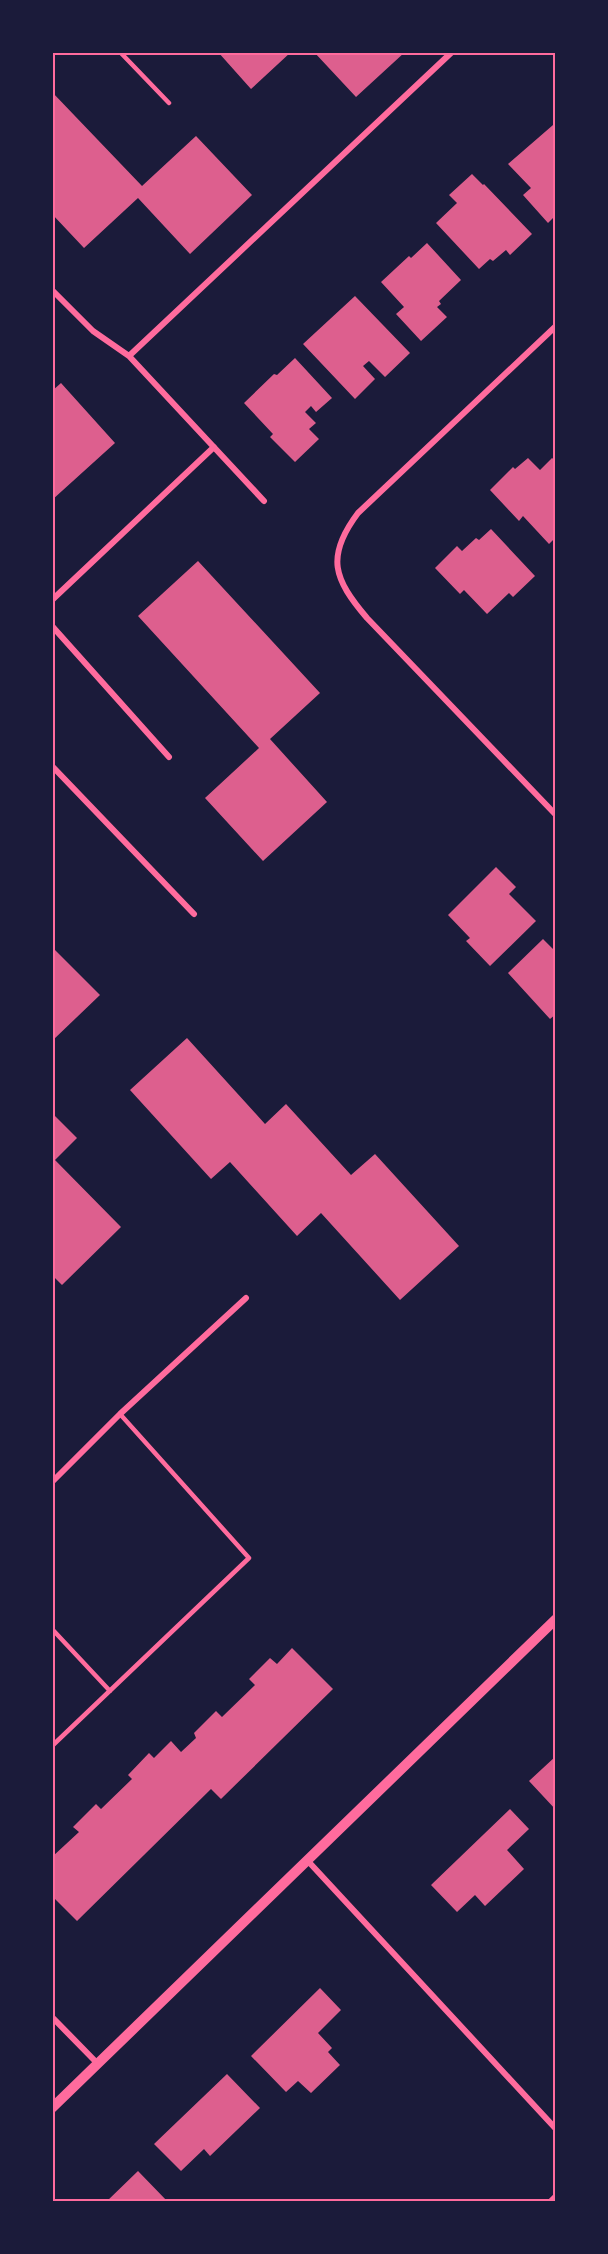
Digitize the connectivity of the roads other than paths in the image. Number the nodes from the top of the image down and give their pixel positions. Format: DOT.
graph roads {
  1 [pos="120,52"];
  2 [pos="452,52"];
  3 [pos="169,103"];
  4 [pos="52,290"];
  5 [pos="555,326"];
  6 [pos="129,356"];
  7 [pos="214,447"];
  8 [pos="264,501"];
  9 [pos="52,600"];
  10 [pos="52,626"];
  11 [pos="169,757"];
  12 [pos="52,766"];
  13 [pos="555,815"];
  14 [pos="194,914"];
  15 [pos="246,1298"];
  16 [pos="120,1414"];
  17 [pos="52,1482"];
  18 [pos="555,1620"];
  19 [pos="52,1629"];
  20 [pos="110,1691"];
  21 [pos="52,1746"];
  22 [pos="307,1860"];
  23 [pos="52,2017"];
  24 [pos="99,2064"];
  25 [pos="53,2107"];
  26 [pos="555,2129"];
  27 [pos="555,2196"];
  28 [pos="550,2202"];
  1 -- 3 [label="lane"];
  2 -- 6 [label="street"];
  4 -- 6 [label="street"];
  5 -- 13 [label="street"];
  6 -- 7 [label="street"];
  7 -- 8 [label="street"];
  7 -- 9 [label="street"];
  10 -- 11 [label="street"];
  12 -- 14 [label="street"];
  15 -- 16 [label="street"];
  16 -- 17 [label="street"];
  16 -- 20 [label="lane"];
  18 -- 22 [label="street"];
  19 -- 20 [label="lane"];
  20 -- 21 [label="lane"];
  22 -- 24 [label="street"];
  22 -- 26 [label="street"];
  23 -- 24 [label="street"];
  24 -- 25 [label="street"];
  27 -- 28 [label="street"];
}
